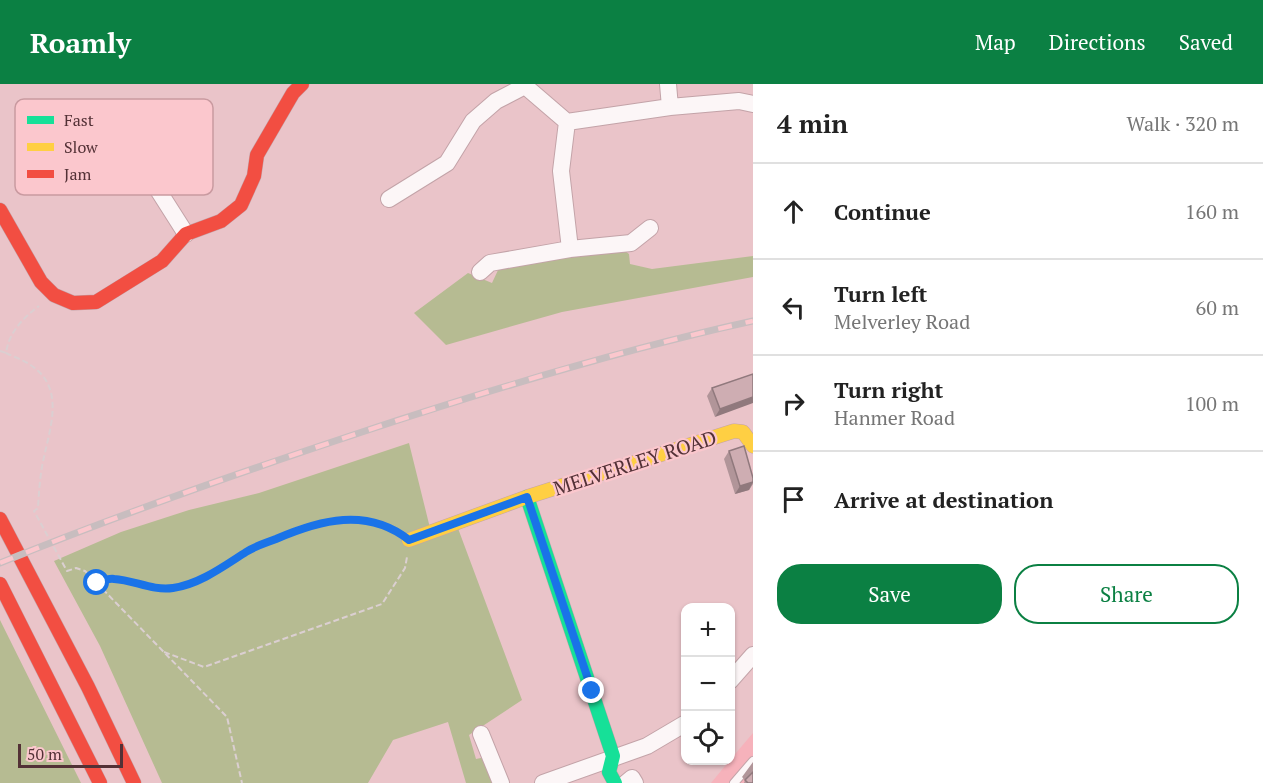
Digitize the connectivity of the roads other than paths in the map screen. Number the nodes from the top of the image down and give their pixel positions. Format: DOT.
graph roads {
  1 [pos="302,84"];
  2 [pos="668,84"];
  3 [pos="525,85"];
  4 [pos="752,102"];
  5 [pos="670,106"];
  6 [pos="567,122"];
  7 [pos="163,195"];
  8 [pos="389,199"];
  9 [pos="0,210"];
  10 [pos="650,228"];
  11 [pos="186,234"];
  12 [pos="570,249"];
  13 [pos="480,272"];
  14 [pos="753,446"];
  15 [pos="527,497"];
  16 [pos="0,519"];
  17 [pos="409,540"];
  18 [pos="0,585"];
  19 [pos="753,655"];
  20 [pos="735,675"];
  21 [pos="681,726"];
  22 [pos="482,734"];
  23 [pos="613,756"];
  24 [pos="753,761"];
  25 [pos="100,783"];
  26 [pos="134,783"];
  27 [pos="501,783"];
  28 [pos="543,783"];
  29 [pos="615,783"];
  30 [pos="626,783"];
  31 [pos="635,783"];
  32 [pos="734,783"];
  1 -- 11 [label="main road"];
  2 -- 5 [label="street"];
  3 -- 6 [label="street"];
  3 -- 8 [label="street"];
  4 -- 5 [label="street"];
  5 -- 6 [label="street"];
  6 -- 12 [label="street"];
  7 -- 11 [label="street"];
  9 -- 11 [label="main road"];
  10 -- 12 [label="street"];
  12 -- 13 [label="street"];
  14 -- 15 [label="main road, MELVERLEY ROAD"];
  15 -- 17 [label="main road, MELVERLEY ROAD"];
  15 -- 23 [label="main road"];
  16 -- 26 [label="main road"];
  18 -- 25 [label="main road"];
  19 -- 20 [label="street"];
  21 -- 23 [label="street"];
  22 -- 27 [label="street"];
  23 -- 28 [label="street"];
  23 -- 29 [label="main road"];
  24 -- 32 [label="lane"];
  30 -- 31 [label="street"];
}
